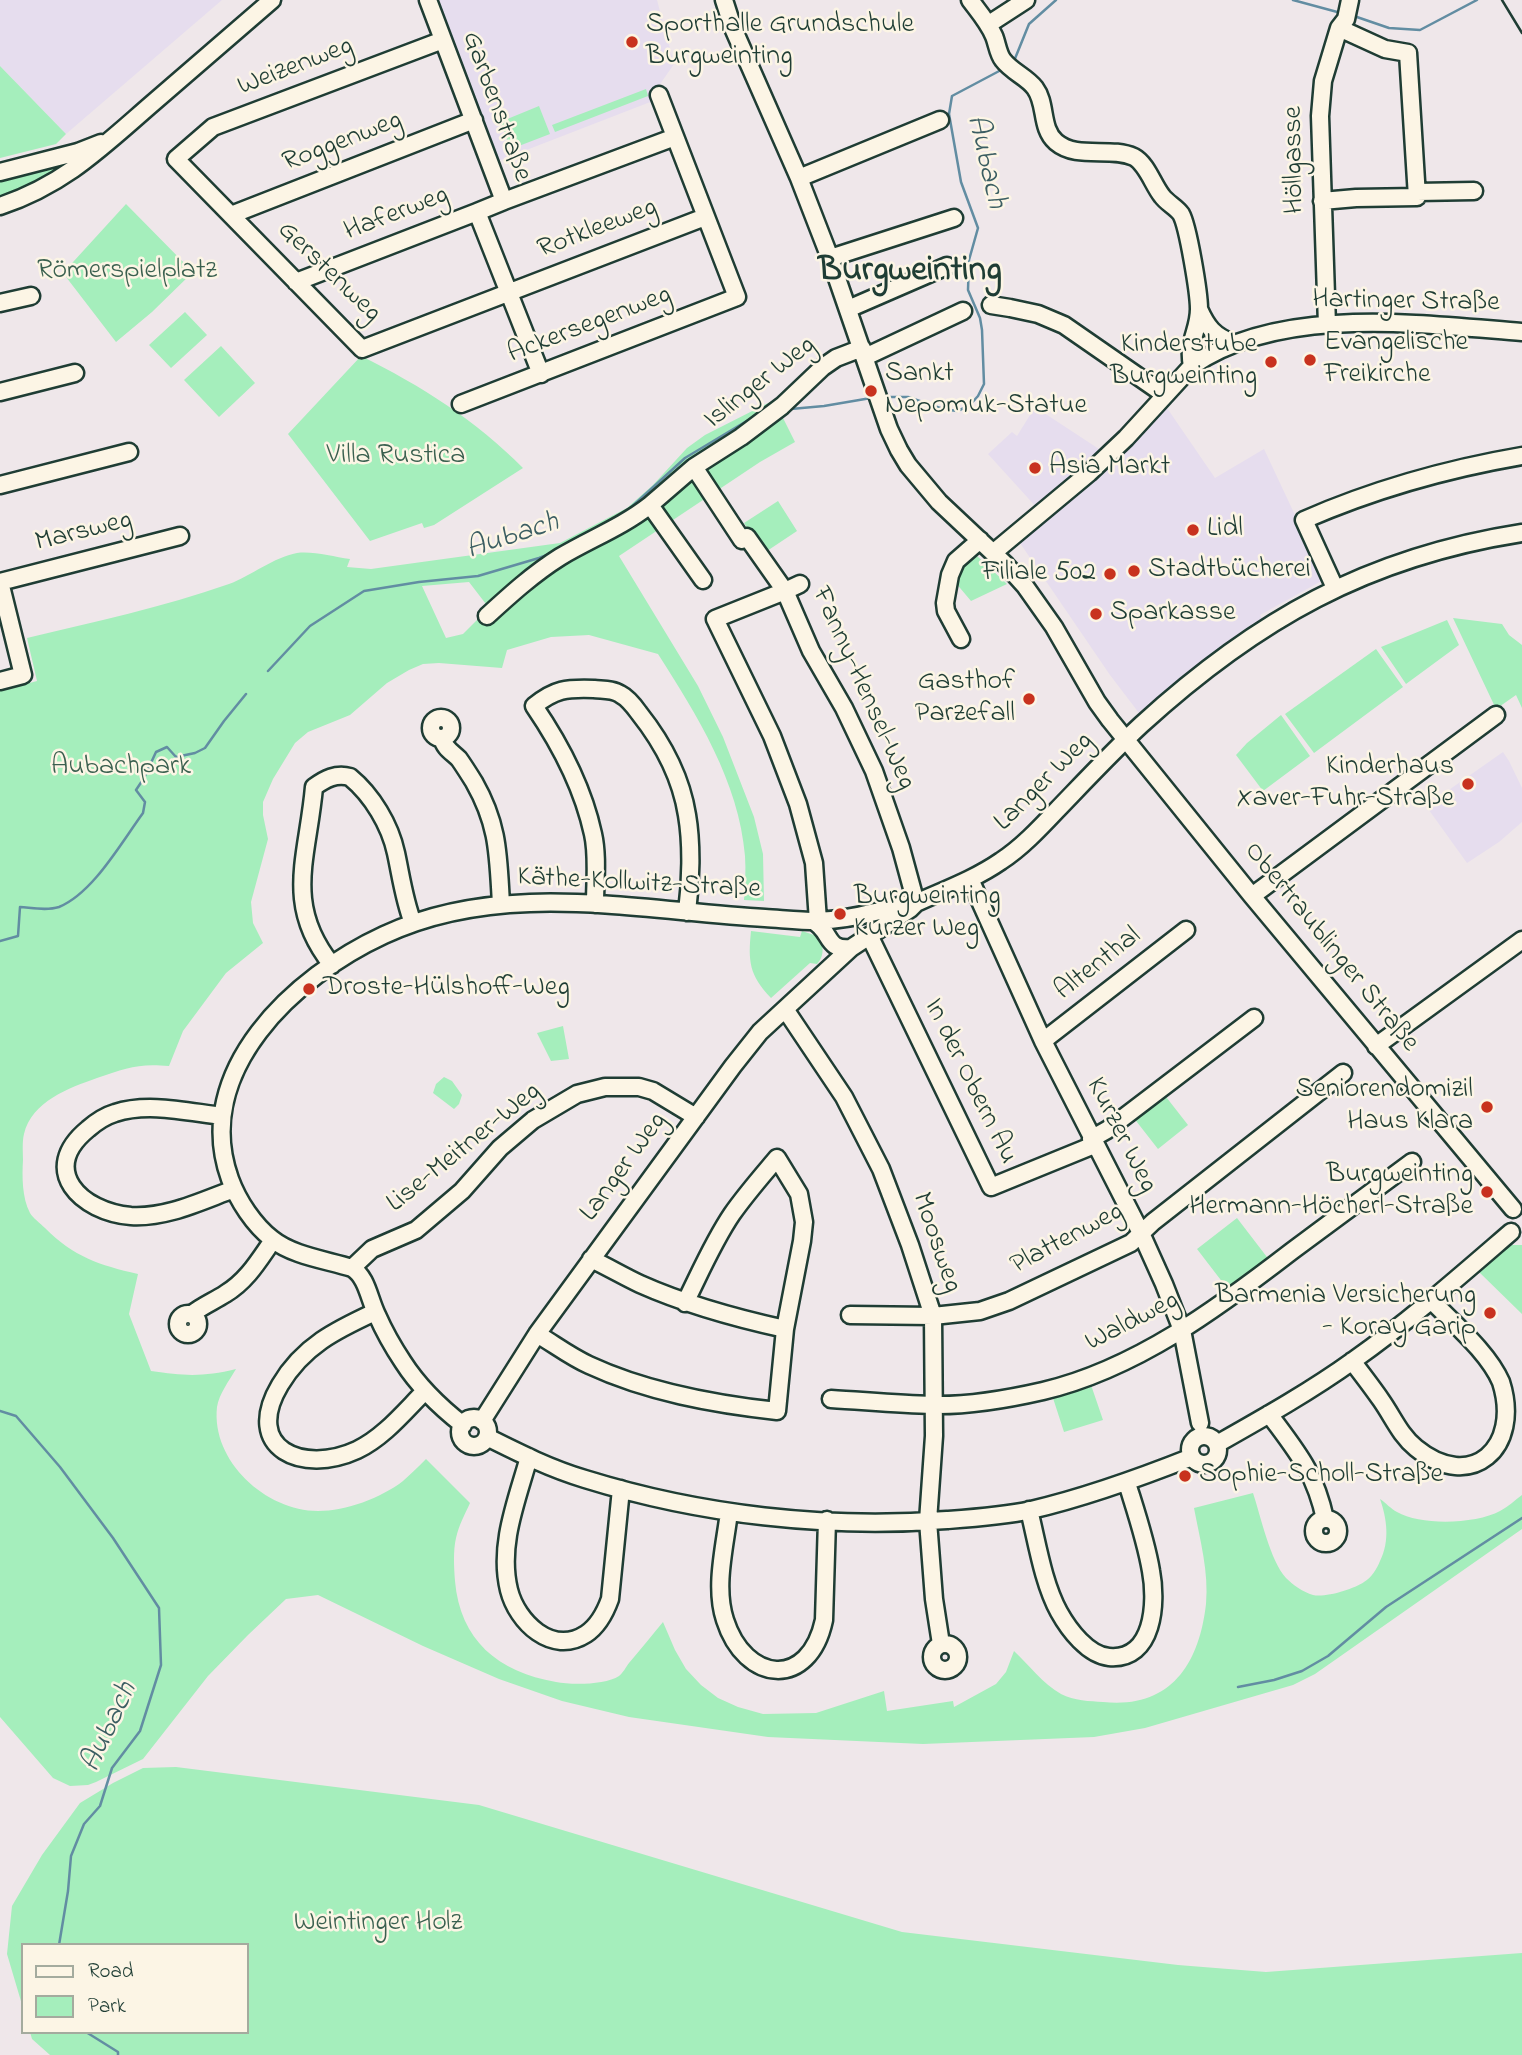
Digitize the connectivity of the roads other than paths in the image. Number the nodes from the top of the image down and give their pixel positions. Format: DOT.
graph roads {
  1 [pos="272,0"];
  2 [pos="428,0"];
  3 [pos="724,0"];
  4 [pos="970,0"];
  5 [pos="1026,0"];
  6 [pos="1346,14"];
  7 [pos="989,24"];
  8 [pos="443,40"];
  9 [pos="659,95"];
  10 [pos="474,120"];
  11 [pos="940,120"];
  12 [pos="674,137"];
  13 [pos="113,138"];
  14 [pos="176,159"];
  15 [pos="0,172"];
  16 [pos="799,178"];
  17 [pos="1474,191"];
  18 [pos="1417,192"];
  19 [pos="503,201"];
  20 [pos="1322,201"];
  21 [pos="0,206"];
  22 [pos="477,212"];
  23 [pos="231,215"];
  24 [pos="705,217"];
  25 [pos="954,218"];
  26 [pos="830,258"];
  27 [pos="947,266"];
  28 [pos="296,282"];
  29 [pos="509,291"];
  30 [pos="31,296"];
  31 [pos="0,303"];
  32 [pos="991,306"];
  33 [pos="848,309"];
  34 [pos="1199,309"];
  35 [pos="963,311"];
  36 [pos="1327,325"];
  37 [pos="1522,332"];
  38 [pos="1233,343"];
  39 [pos="864,352"];
  40 [pos="1192,366"];
  41 [pos="75,373"];
  42 [pos="541,374"];
  43 [pos="0,392"];
  44 [pos="1165,395"];
  45 [pos="461,404"];
  46 [pos="129,453"];
  47 [pos="1522,456"];
  48 [pos="694,467"];
  49 [pos="0,485"];
  50 [pos="650,505"];
  51 [pos="1522,533"];
  52 [pos="180,536"];
  53 [pos="980,540"];
  54 [pos="993,553"];
  55 [pos="704,580"];
  56 [pos="0,582"];
  57 [pos="792,588"];
  58 [pos="1335,588"];
  59 [pos="487,616"];
  60 [pos="961,639"];
  61 [pos="0,681"];
  62 [pos="1496,715"];
  63 [pos="442,738"];
  64 [pos="1126,739"];
  65 [pos="970,879"];
  66 [pos="1252,896"];
  67 [pos="916,903"];
  68 [pos="501,904"];
  69 [pos="595,904"];
  70 [pos="687,912"];
  71 [pos="844,918"];
  72 [pos="815,921"];
  73 [pos="414,923"];
  74 [pos="1186,930"];
  75 [pos="870,937"];
  76 [pos="831,940"];
  77 [pos="1522,940"];
  78 [pos="852,947"];
  79 [pos="332,965"];
  80 [pos="834,965"];
  81 [pos="785,1009"];
  82 [pos="1254,1017"];
  83 [pos="1043,1041"];
  84 [pos="1376,1046"];
  85 [pos="1343,1073"];
  86 [pos="222,1116"];
  87 [pos="696,1116"];
  88 [pos="1093,1142"];
  89 [pos="1412,1162"];
  90 [pos="234,1189"];
  91 [pos="1518,1207"];
  92 [pos="1141,1233"];
  93 [pos="1516,1235"];
  94 [pos="273,1240"];
  95 [pos="591,1259"];
  96 [pos="352,1268"];
  97 [pos="1431,1300"];
  98 [pos="685,1303"];
  99 [pos="375,1312"];
  100 [pos="192,1314"];
  101 [pos="850,1315"];
  102 [pos="933,1316"];
  103 [pos="785,1329"];
  104 [pos="1182,1330"];
  105 [pos="537,1334"];
  106 [pos="1352,1361"];
  107 [pos="425,1391"];
  108 [pos="831,1399"];
  109 [pos="935,1405"];
  110 [pos="1269,1414"];
  111 [pos="482,1421"];
  112 [pos="1200,1423"];
  113 [pos="463,1425"];
  114 [pos="487,1437"];
  115 [pos="529,1457"];
  116 [pos="1127,1483"];
  117 [pos="621,1489"];
  118 [pos="1028,1510"];
  119 [pos="729,1512"];
  120 [pos="1325,1519"];
  121 [pos="827,1520"];
  122 [pos="928,1521"];
  123 [pos="941,1644"];
  1 -- 13 [label="street"];
  2 -- 8 [label="street, Garbenstraße"];
  3 -- 16 [label="street, Obertraublinger Straße"];
  4 -- 7 [label="street"];
  5 -- 7 [label="street"];
  6 -- 18 [label="street"];
  6 -- 20 [label="street, Höllgasse"];
  7 -- 34 [label="street"];
  8 -- 10 [label="street, Garbenstraße"];
  8 -- 14 [label="street, Weizenweg"];
  9 -- 12 [label="street"];
  10 -- 19 [label="street, Garbenstraße"];
  10 -- 23 [label="street, Roggenweg"];
  11 -- 16 [label="street"];
  12 -- 19 [label="street"];
  12 -- 24 [label="street"];
  13 -- 15 [label="street"];
  13 -- 21 [label="street"];
  14 -- 23 [label="street, Gerstenweg"];
  16 -- 26 [label="street, Obertraublinger Straße"];
  17 -- 18 [label="street"];
  18 -- 20 [label="street"];
  19 -- 22 [label="street, Garbenstraße"];
  20 -- 36 [label="street, Höllgasse"];
  22 -- 28 [label="street, Haferweg"];
  22 -- 29 [label="street, Garbenstraße"];
  23 -- 28 [label="street, Gerstenweg"];
  24 -- 29 [label="street, Rotkleeweg"];
  24 -- 42 [label="street, Ackersegenweg"];
  25 -- 26 [label="street"];
  26 -- 33 [label="street, Obertraublinger Straße"];
  27 -- 33 [label="street"];
  28 -- 29 [label="street, Gerstenweg"];
  29 -- 42 [label="street, Garbenstraße"];
  30 -- 31 [label="street"];
  32 -- 44 [label="street"];
  33 -- 39 [label="street, Obertraublinger Straße"];
  34 -- 38 [label="street"];
  34 -- 40 [label="street"];
  35 -- 39 [label="street, Islinger Weg"];
  36 -- 37 [label="street, Hartinger Straße"];
  36 -- 38 [label="street, Hartinger Straße"];
  38 -- 40 [label="street, Hartinger Straße"];
  39 -- 48 [label="street, Islinger Weg"];
  39 -- 53 [label="street, Obertraublinger Straße"];
  40 -- 44 [label="street, Hartinger Straße"];
  41 -- 43 [label="street"];
  42 -- 45 [label="street, Ackersegenweg"];
  44 -- 54 [label="street, Hartinger Straße"];
  46 -- 49 [label="street"];
  47 -- 58 [label="street"];
  48 -- 50 [label="street, Islinger Weg"];
  48 -- 57 [label="street, Islinger Weg"];
  50 -- 55 [label="street"];
  50 -- 59 [label="street, Islinger Weg"];
  51 -- 58 [label="street, Langer Weg"];
  52 -- 56 [label="street, Marsweg"];
  53 -- 54 [label="street, Obertraublinger Straße"];
  53 -- 60 [label="street"];
  54 -- 64 [label="street, Obertraublinger Straße"];
  56 -- 61 [label="street"];
  57 -- 67 [label="street, Fanny-Hensel-Weg"];
  57 -- 72 [label="street"];
  58 -- 64 [label="street, Langer Weg"];
  62 -- 66 [label="street"];
  63 -- 68 [label="street"];
  64 -- 65 [label="street, Langer Weg"];
  64 -- 66 [label="street, Obertraublinger Straße"];
  65 -- 67 [label="street, Langer Weg"];
  65 -- 83 [label="street, Kurzer Weg"];
  66 -- 84 [label="street, Obertraublinger Straße"];
  67 -- 71 [label="street, Käthe-Kollwitz-Straße"];
  67 -- 75 [label="street, Langer Weg"];
  68 -- 69 [label="street, Käthe-Kollwitz-Straße"];
  68 -- 73 [label="street, Käthe-Kollwitz-Straße"];
  69 -- 70 [label="street, Käthe-Kollwitz-Straße"];
  69 -- 70 [label="street"];
  70 -- 72 [label="street, Käthe-Kollwitz-Straße"];
  71 -- 72 [label="street, Käthe-Kollwitz-Straße"];
  71 -- 76 [label="street"];
  71 -- 78 [label="street"];
  72 -- 76 [label="street"];
  73 -- 79 [label="street, Käthe-Kollwitz-Straße"];
  73 -- 79 [label="street"];
  74 -- 83 [label="street, Altenthal"];
  75 -- 78 [label="street, Langer Weg"];
  75 -- 88 [label="street, In der Obern Au"];
  76 -- 78 [label="street"];
  76 -- 80 [label="street"];
  77 -- 84 [label="street"];
  78 -- 80 [label="street, Langer Weg"];
  79 -- 86 [label="street, Käthe-Kollwitz-Straße"];
  80 -- 81 [label="street, Langer Weg"];
  81 -- 87 [label="street, Langer Weg"];
  81 -- 102 [label="street, Moosweg"];
  82 -- 88 [label="street, In der Obern Au"];
  83 -- 88 [label="street, Kurzer Weg"];
  84 -- 91 [label="street, Obertraublinger Straße"];
  85 -- 92 [label="street, Plattenweg"];
  86 -- 90 [label="street, Käthe-Kollwitz-Straße"];
  86 -- 90 [label="street"];
  87 -- 95 [label="street, Langer Weg"];
  87 -- 96 [label="street, Lise-Meitner-Weg"];
  88 -- 92 [label="street, Kurzer Weg"];
  89 -- 104 [label="street, Waldweg"];
  90 -- 94 [label="street, Käthe-Kollwitz-Straße"];
  91 -- 93 [label="street, Obertraublinger Straße"];
  92 -- 102 [label="street, Plattenweg"];
  92 -- 104 [label="street, Kurzer Weg"];
  93 -- 97 [label="street"];
  94 -- 96 [label="street, Käthe-Kollwitz-Straße"];
  94 -- 100 [label="street"];
  95 -- 98 [label="street"];
  95 -- 105 [label="street, Langer Weg"];
  96 -- 99 [label="street"];
  97 -- 106 [label="street"];
  97 -- 106 [label="street"];
  98 -- 103 [label="street"];
  98 -- 103 [label="street"];
  99 -- 107 [label="street"];
  99 -- 107 [label="street"];
  101 -- 102 [label="street, Plattenweg"];
  102 -- 109 [label="street, Moosweg"];
  103 -- 105 [label="street"];
  104 -- 109 [label="street, Waldweg"];
  104 -- 112 [label="street, Kurzer Weg"];
  105 -- 111 [label="street, Langer Weg"];
  106 -- 110 [label="street"];
  107 -- 113 [label="street"];
  108 -- 109 [label="street, Waldweg"];
  109 -- 122 [label="street, Moosweg"];
  110 -- 116 [label="street"];
  110 -- 120 [label="street"];
  111 -- 113 [label="street"];
  111 -- 114 [label="street"];
  113 -- 114 [label="street"];
  114 -- 115 [label="street"];
  115 -- 117 [label="street"];
  115 -- 117 [label="street"];
  116 -- 118 [label="street"];
  116 -- 118 [label="street"];
  117 -- 119 [label="street"];
  118 -- 122 [label="street"];
  119 -- 121 [label="street"];
  119 -- 121 [label="street"];
  121 -- 122 [label="street"];
  122 -- 123 [label="street, Moosweg"];
}
